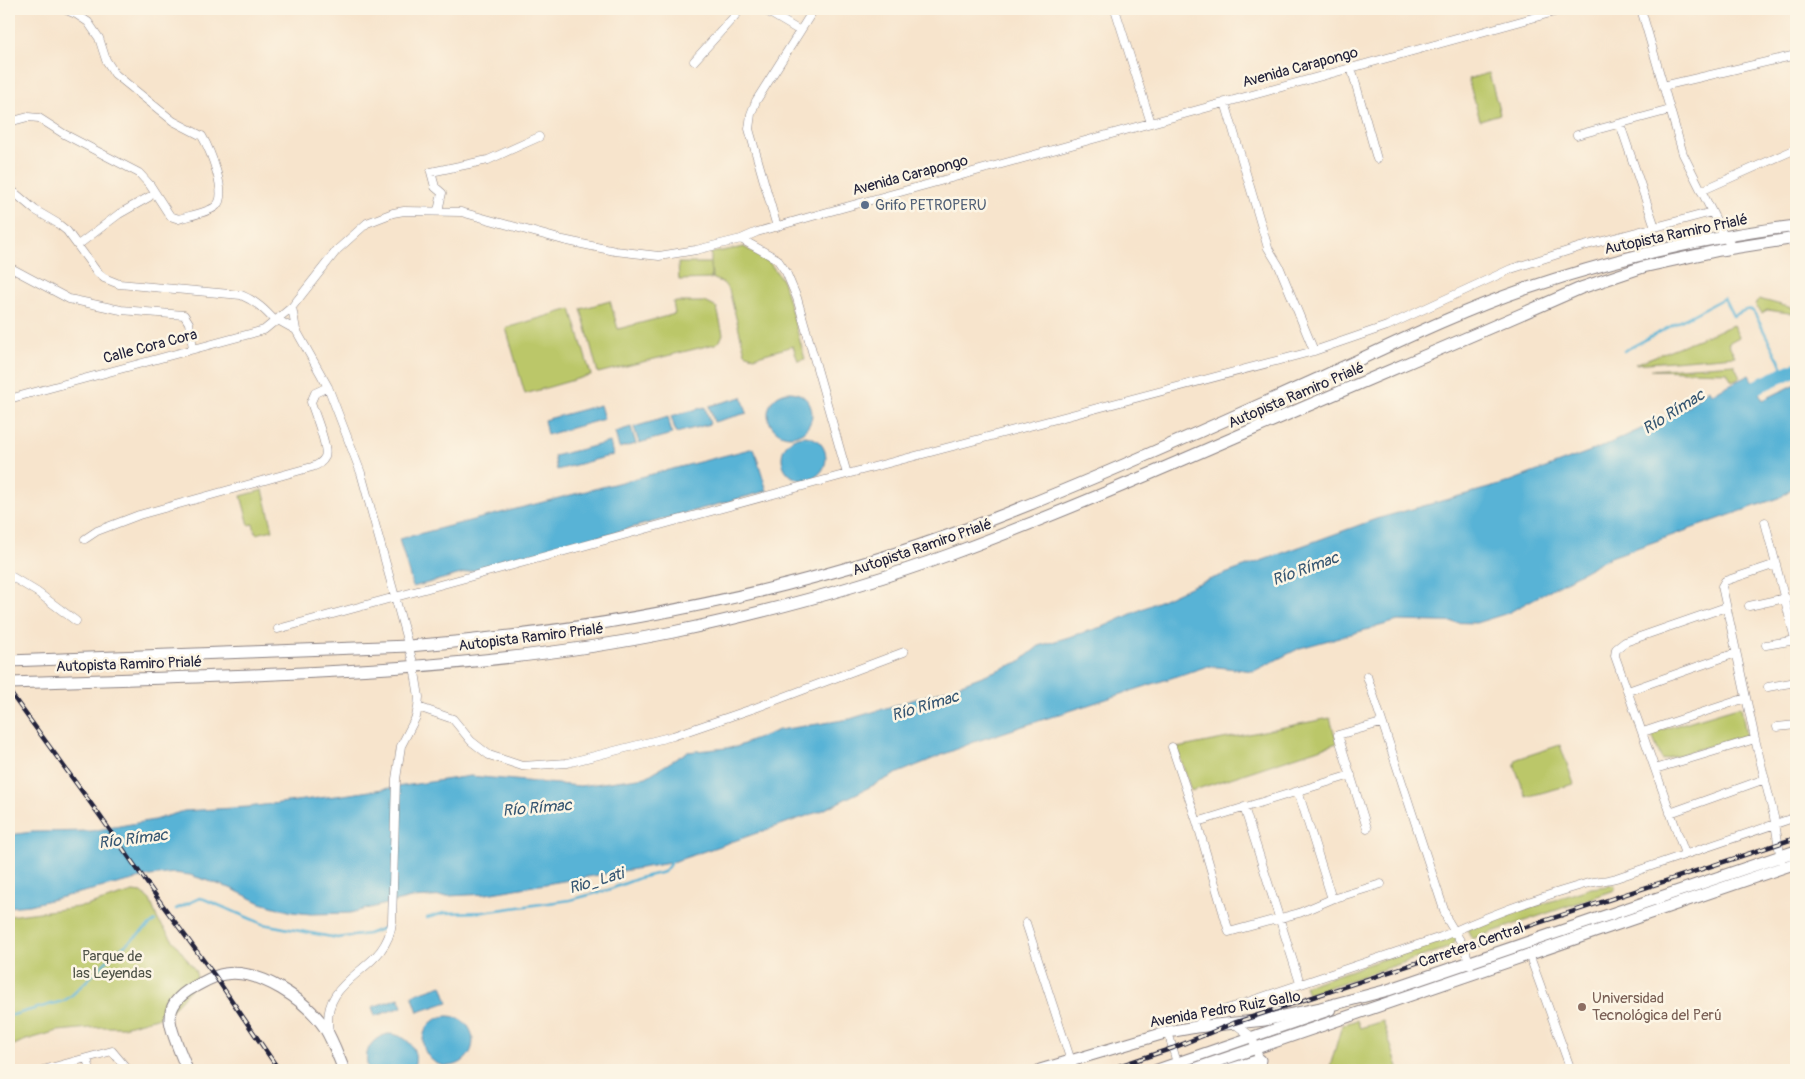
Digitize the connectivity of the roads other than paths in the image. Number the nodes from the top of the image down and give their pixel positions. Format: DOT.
graph roads {
  1 [pos="64,9"];
  2 [pos="741,9"];
  3 [pos="763,9"];
  4 [pos="814,9"];
  5 [pos="1115,9"];
  6 [pos="1565,9"];
  7 [pos="1641,9"];
  8 [pos="800,31"];
  9 [pos="1796,55"];
  10 [pos="694,61"];
  11 [pos="1351,67"];
  12 [pos="1663,86"];
  13 [pos="1225,102"];
  14 [pos="1670,110"];
  15 [pos="9,122"];
  16 [pos="1151,123"];
  17 [pos="1620,124"];
  18 [pos="1577,135"];
  19 [pos="539,137"];
  20 [pos="1796,149"];
  21 [pos="1377,159"];
  22 [pos="9,188"];
  23 [pos="1701,191"];
  24 [pos="149,197"];
  25 [pos="438,211"];
  26 [pos="1712,212"];
  27 [pos="1796,226"];
  28 [pos="777,227"];
  29 [pos="1655,227"];
  30 [pos="1724,236"];
  31 [pos="1796,238"];
  32 [pos="741,239"];
  33 [pos="78,245"];
  34 [pos="1733,248"];
  35 [pos="9,267"];
  36 [pos="292,307"];
  37 [pos="277,321"];
  38 [pos="296,330"];
  39 [pos="192,348"];
  40 [pos="1314,351"];
  41 [pos="328,387"];
  42 [pos="9,399"];
  43 [pos="847,474"];
  44 [pos="1765,522"];
  45 [pos="85,539"];
  46 [pos="1776,564"];
  47 [pos="9,575"];
  48 [pos="396,598"];
  49 [pos="1786,598"];
  50 [pos="1749,606"];
  51 [pos="1726,607"];
  52 [pos="76,621"];
  53 [pos="278,630"];
  54 [pos="1796,642"];
  55 [pos="1766,645"];
  56 [pos="409,646"];
  57 [pos="904,652"];
  58 [pos="1736,653"];
  59 [pos="9,661"];
  60 [pos="414,666"];
  61 [pos="1367,676"];
  62 [pos="1796,682"];
  63 [pos="9,683"];
  64 [pos="1768,686"];
  65 [pos="1628,691"];
  66 [pos="1746,698"];
  67 [pos="418,707"];
  68 [pos="1381,723"];
  69 [pos="1796,725"];
  70 [pos="1778,728"];
  71 [pos="1643,732"];
  72 [pos="1755,739"];
  73 [pos="1172,747"];
  74 [pos="1655,769"];
  75 [pos="1351,775"];
  76 [pos="1765,779"];
  77 [pos="1298,791"];
  78 [pos="1244,807"];
  79 [pos="1670,813"];
  80 [pos="1796,817"];
  81 [pos="1197,822"];
  82 [pos="1774,825"];
  83 [pos="1367,828"];
  84 [pos="1796,851"];
  85 [pos="1685,854"];
  86 [pos="1782,862"];
  87 [pos="1796,863"];
  88 [pos="1381,884"];
  89 [pos="1332,899"];
  90 [pos="1652,899"];
  91 [pos="1655,911"];
  92 [pos="1279,919"];
  93 [pos="1026,922"];
  94 [pos="1454,931"];
  95 [pos="1529,954"];
  96 [pos="1469,961"];
  97 [pos="1473,973"];
  98 [pos="1300,983"];
  99 [pos="1388,990"];
  100 [pos="1234,1023"];
  101 [pos="1196,1027"];
  102 [pos="1168,1032"];
  103 [pos="329,1035"];
  104 [pos="1252,1037"];
  105 [pos="86,1058"];
  106 [pos="1260,1060"];
  107 [pos="1071,1061"];
  108 [pos="1177,1063"];
  109 [pos="44,1070"];
  110 [pos="90,1070"];
  111 [pos="128,1070"];
  112 [pos="187,1070"];
  113 [pos="344,1070"];
  114 [pos="1040,1070"];
  115 [pos="1156,1070"];
  116 [pos="1192,1070"];
  117 [pos="1228,1070"];
  118 [pos="1571,1070"];
  1 -- 15 [label="street"];
  2 -- 10 [label="street"];
  3 -- 8 [label="street"];
  4 -- 8 [label="street"];
  5 -- 16 [label="street"];
  6 -- 11 [label="street, Avenida Carapongo"];
  7 -- 12 [label="street"];
  8 -- 28 [label="street"];
  9 -- 12 [label="street"];
  11 -- 13 [label="street, Avenida Carapongo"];
  11 -- 21 [label="street"];
  12 -- 14 [label="street"];
  13 -- 16 [label="street, Avenida Carapongo"];
  13 -- 40 [label="street"];
  14 -- 17 [label="street"];
  14 -- 23 [label="street"];
  16 -- 28 [label="street, Avenida Carapongo"];
  17 -- 18 [label="street"];
  17 -- 29 [label="street"];
  19 -- 25 [label="street"];
  20 -- 23 [label="street"];
  22 -- 33 [label="street"];
  23 -- 26 [label="street"];
  24 -- 33 [label="street"];
  25 -- 32 [label="street, Avenida Carapongo"];
  25 -- 36 [label="street, Avenida Carapongo"];
  26 -- 29 [label="street"];
  26 -- 30 [label="street"];
  27 -- 30 [label="highway, Autopista Ramiro Prialé"];
  28 -- 32 [label="street, Avenida Carapongo"];
  29 -- 40 [label="street"];
  30 -- 34 [label="street"];
  30 -- 56 [label="highway, Autopista Ramiro Prialé"];
  31 -- 34 [label="highway, Autopista Ramiro Prialé"];
  32 -- 43 [label="street"];
  33 -- 37 [label="street"];
  34 -- 60 [label="highway, Autopista Ramiro Prialé"];
  35 -- 39 [label="street"];
  36 -- 37 [label="street, Calle Cora Cora"];
  36 -- 38 [label="street"];
  37 -- 38 [label="street"];
  37 -- 39 [label="street, Calle Cora Cora"];
  38 -- 41 [label="street"];
  39 -- 42 [label="street, Calle Cora Cora"];
  40 -- 43 [label="street"];
  41 -- 45 [label="street"];
  41 -- 48 [label="street"];
  43 -- 48 [label="street"];
  44 -- 46 [label="street"];
  46 -- 49 [label="street"];
  46 -- 51 [label="street"];
  47 -- 52 [label="street"];
  48 -- 53 [label="street"];
  48 -- 56 [label="street"];
  49 -- 50 [label="street"];
  49 -- 54 [label="street"];
  51 -- 58 [label="street"];
  51 -- 65 [label="street"];
  54 -- 55 [label="street"];
  56 -- 59 [label="highway, Autopista Ramiro Prialé"];
  56 -- 60 [label="street"];
  57 -- 67 [label="street"];
  58 -- 65 [label="street"];
  58 -- 66 [label="street"];
  60 -- 63 [label="highway, Autopista Ramiro Prialé"];
  60 -- 67 [label="street"];
  61 -- 68 [label="street"];
  62 -- 64 [label="street"];
  65 -- 71 [label="street"];
  66 -- 71 [label="street"];
  66 -- 72 [label="street"];
  67 -- 103 [label="street"];
  68 -- 75 [label="street"];
  68 -- 94 [label="street"];
  69 -- 70 [label="street"];
  71 -- 74 [label="street"];
  72 -- 74 [label="street"];
  72 -- 76 [label="street"];
  73 -- 81 [label="street"];
  74 -- 79 [label="street"];
  75 -- 77 [label="street"];
  75 -- 83 [label="street"];
  76 -- 79 [label="street"];
  76 -- 82 [label="street"];
  77 -- 78 [label="street"];
  77 -- 89 [label="street"];
  78 -- 81 [label="street"];
  78 -- 92 [label="street"];
  79 -- 85 [label="street"];
  80 -- 82 [label="street"];
  81 -- 92 [label="street"];
  82 -- 85 [label="street"];
  82 -- 86 [label="street"];
  84 -- 86 [label="highway, Carretera Central"];
  85 -- 94 [label="street"];
  86 -- 87 [label="highway, Carretera Central"];
  86 -- 90 [label="highway, Carretera Central"];
  86 -- 91 [label="highway, Carretera Central"];
  88 -- 89 [label="street"];
  89 -- 92 [label="street"];
  90 -- 91 [label="highway"];
  90 -- 96 [label="highway, Carretera Central"];
  91 -- 95 [label="highway, Carretera Central"];
  92 -- 98 [label="street"];
  93 -- 107 [label="street"];
  94 -- 96 [label="street"];
  94 -- 98 [label="street"];
  95 -- 97 [label="highway, Carretera Central"];
  95 -- 118 [label="street"];
  96 -- 97 [label="street"];
  96 -- 99 [label="highway, Carretera Central"];
  97 -- 106 [label="highway, Carretera Central"];
  98 -- 101 [label="street"];
  99 -- 100 [label="highway, Avenida Pedro Ruiz Gallo"];
  99 -- 104 [label="main road, Carretera Central"];
  100 -- 101 [label="highway, Avenida Pedro Ruiz Gallo"];
  100 -- 104 [label="street"];
  101 -- 102 [label="highway, Avenida Pedro Ruiz Gallo"];
  102 -- 107 [label="highway, Avenida Pedro Ruiz Gallo"];
  102 -- 108 [label="street"];
  103 -- 112 [label="highway"];
  103 -- 113 [label="highway"];
  104 -- 106 [label="street"];
  104 -- 108 [label="main road, Carretera Central"];
  105 -- 109 [label="street"];
  105 -- 110 [label="street"];
  105 -- 111 [label="street"];
  106 -- 116 [label="highway, Carretera Central"];
  106 -- 117 [label="highway"];
  107 -- 114 [label="highway, Avenida Pedro Ruiz Gallo"];
  108 -- 115 [label="main road, Carretera Central"];
}
